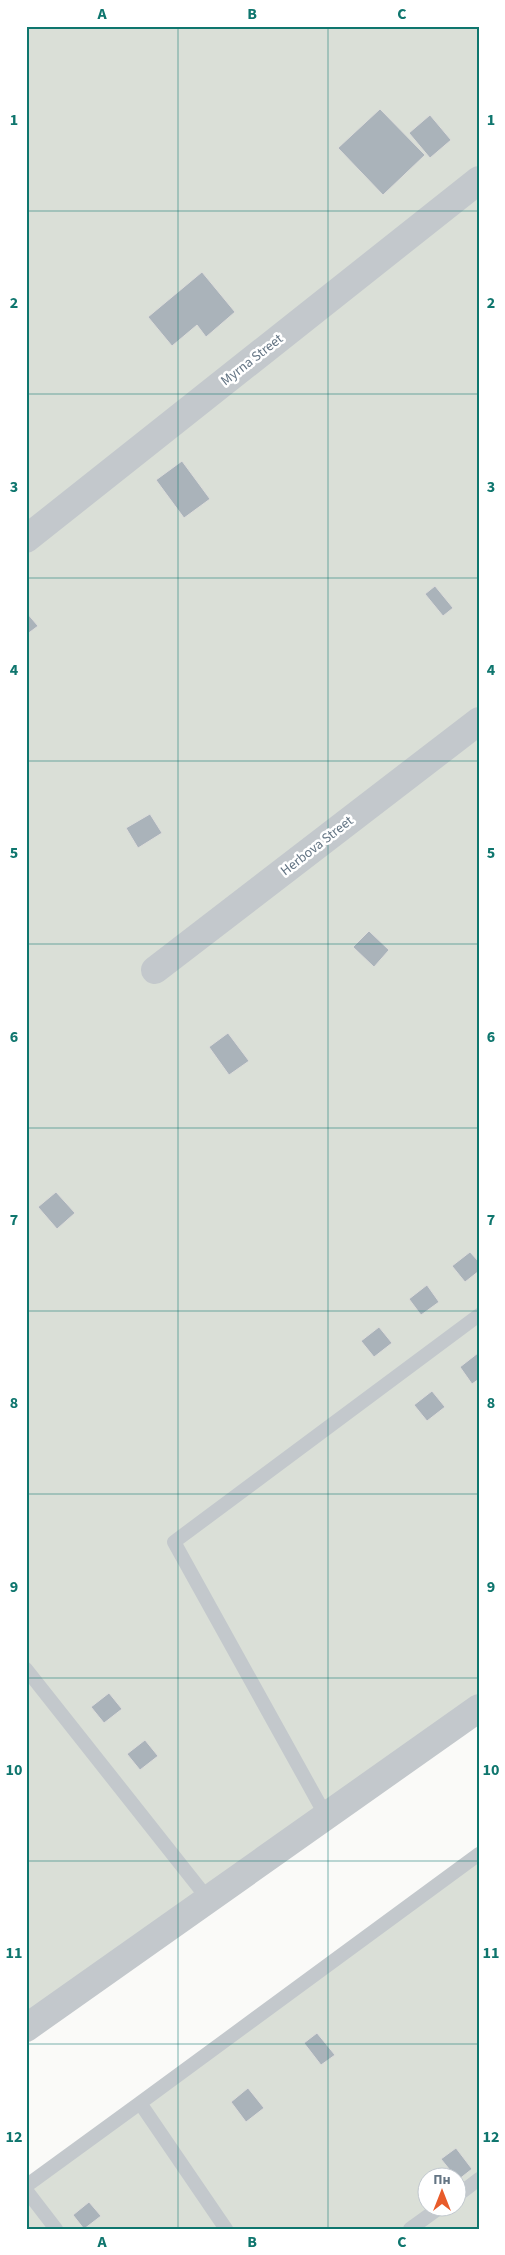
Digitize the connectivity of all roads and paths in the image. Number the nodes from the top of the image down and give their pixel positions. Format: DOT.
graph roads {
  1 [pos="479,180"];
  2 [pos="26,539"];
  3 [pos="479,721"];
  4 [pos="155,970"];
  5 [pos="479,1315"];
  6 [pos="26,1669"];
  7 [pos="479,1708"];
  8 [pos="326,1816"];
  9 [pos="479,1854"];
  10 [pos="208,1899"];
  11 [pos="26,2028"];
  12 [pos="140,2103"];
  13 [pos="479,2179"];
  14 [pos="468,2187"];
  15 [pos="26,2188"];
  16 [pos="425,2218"];
  17 [pos="56,2229"];
  18 [pos="226,2229"];
  19 [pos="410,2229"];
  1 -- 2 [label="street, Myrna Street"];
  3 -- 4 [label="street, Herbova Street"];
  5 -- 8 [label="lane"];
  6 -- 10 [label="lane"];
  7 -- 8 [label="street"];
  8 -- 10 [label="street"];
  9 -- 12 [label="lane"];
  10 -- 11 [label="street"];
  12 -- 15 [label="lane"];
  12 -- 18 [label="lane"];
  13 -- 14 [label="lane"];
  15 -- 17 [label="lane"];
  16 -- 19 [label="lane"];
}
